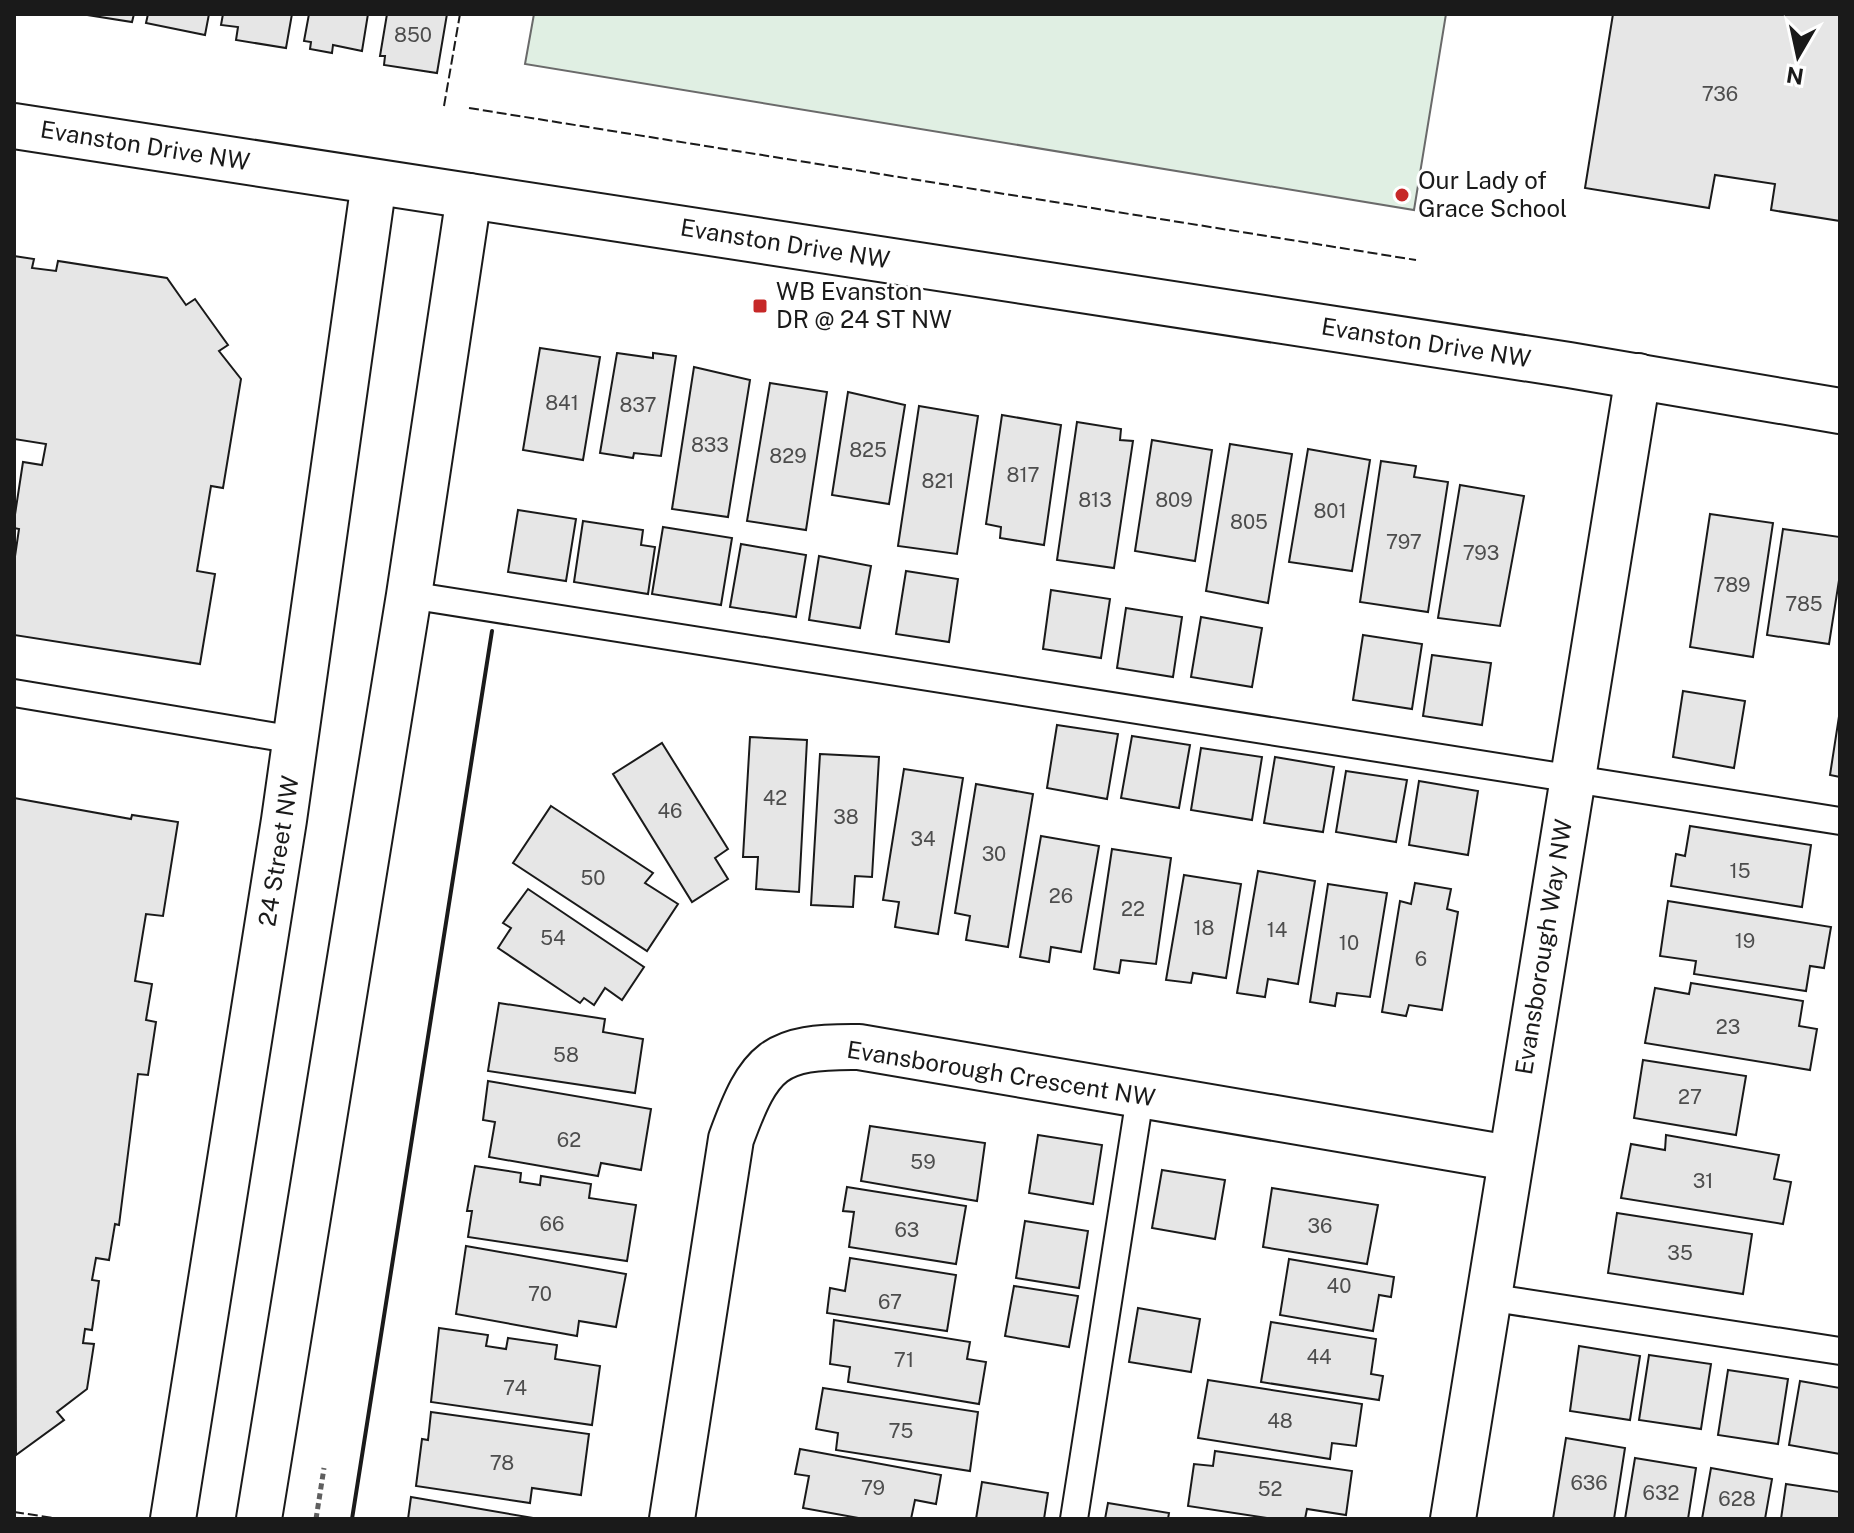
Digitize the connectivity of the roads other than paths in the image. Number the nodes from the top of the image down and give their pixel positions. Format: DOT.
graph roads {
  1 [pos="14,126"];
  2 [pos="374,182"];
  3 [pos="469,196"];
  4 [pos="1638,376"];
  5 [pos="1840,411"];
  6 [pos="409,595"];
  7 [pos="14,693"];
  8 [pos="295,740"];
  9 [pos="1572,777"];
  10 [pos="1840,821"];
  11 [pos="1140,1097"];
  12 [pos="1509,1158"];
  13 [pos="1487,1297"];
  14 [pos="1840,1351"];
  15 [pos="173,1519"];
  16 [pos="259,1519"];
  17 [pos="672,1519"];
  18 [pos="1074,1519"];
  19 [pos="1453,1519"];
  1 -- 2 [label="street, Evanston Drive NW"];
  2 -- 3 [label="street, Evanston Drive NW"];
  2 -- 8 [label="street, 24 Street NW"];
  3 -- 4 [label="street, Evanston Drive NW"];
  3 -- 6 [label="street"];
  4 -- 5 [label="street, Evanston Drive NW"];
  4 -- 9 [label="street, Evansborough Way NW"];
  6 -- 9 [label="lane"];
  6 -- 16 [label="street"];
  7 -- 8 [label="lane"];
  8 -- 15 [label="street, 24 Street NW"];
  9 -- 10 [label="lane"];
  9 -- 12 [label="street, Evansborough Way NW"];
  11 -- 12 [label="street, Evansborough Crescent NW"];
  11 -- 17 [label="street, Evansborough Crescent NW"];
  11 -- 18 [label="lane"];
  12 -- 13 [label="street, Evansborough Way NW"];
  13 -- 14 [label="lane"];
  13 -- 19 [label="street, Evansborough Way NW"];
}
